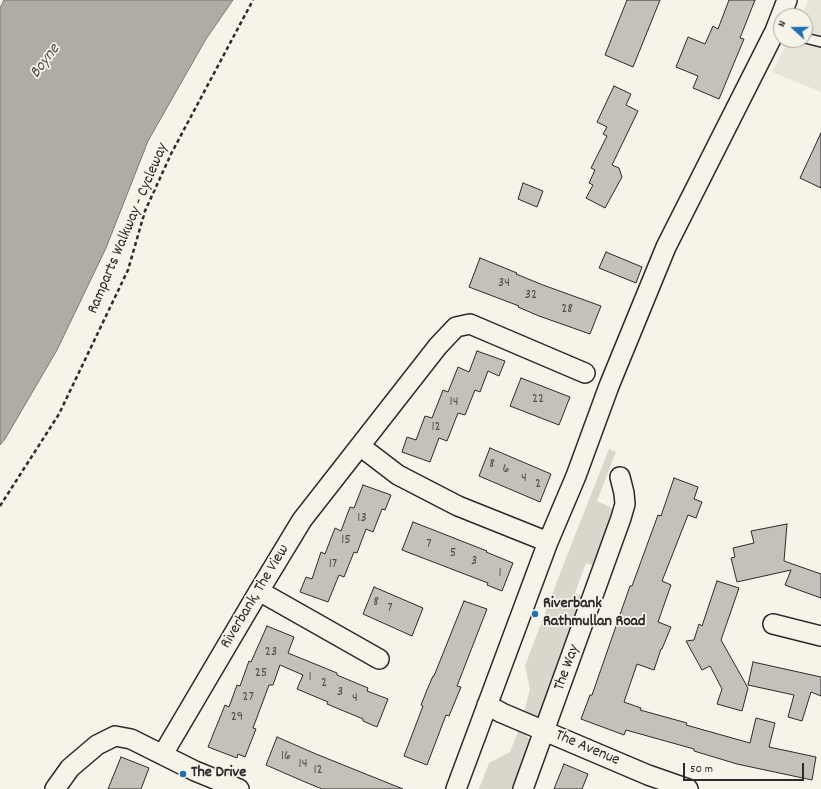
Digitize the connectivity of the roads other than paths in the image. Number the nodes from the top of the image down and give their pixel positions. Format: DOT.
graph roads {
  1 [pos="773,42"];
  2 [pos="585,373"];
  3 [pos="360,446"];
  4 [pos="620,477"];
  5 [pos="548,542"];
  6 [pos="259,591"];
  7 [pos="773,624"];
  8 [pos="821,636"];
  9 [pos="378,659"];
  10 [pos="487,705"];
  11 [pos="545,731"];
  12 [pos="163,754"];
  13 [pos="55,789"];
  14 [pos="239,789"];
  15 [pos="456,789"];
  16 [pos="523,789"];
  17 [pos="688,789"];
  1 -- 5 [label="street"];
  2 -- 3 [label="street, Riverbank, The View"];
  3 -- 5 [label="street"];
  3 -- 6 [label="street, Riverbank, The View"];
  4 -- 11 [label="street, The Way"];
  5 -- 10 [label="street"];
  6 -- 9 [label="street"];
  6 -- 12 [label="street, Riverbank, The View"];
  7 -- 8 [label="street"];
  10 -- 11 [label="street, The Avenue"];
  10 -- 15 [label="street"];
  11 -- 16 [label="street, The Way"];
  11 -- 17 [label="street, The Avenue"];
  12 -- 13 [label="street"];
  12 -- 14 [label="street"];
}
